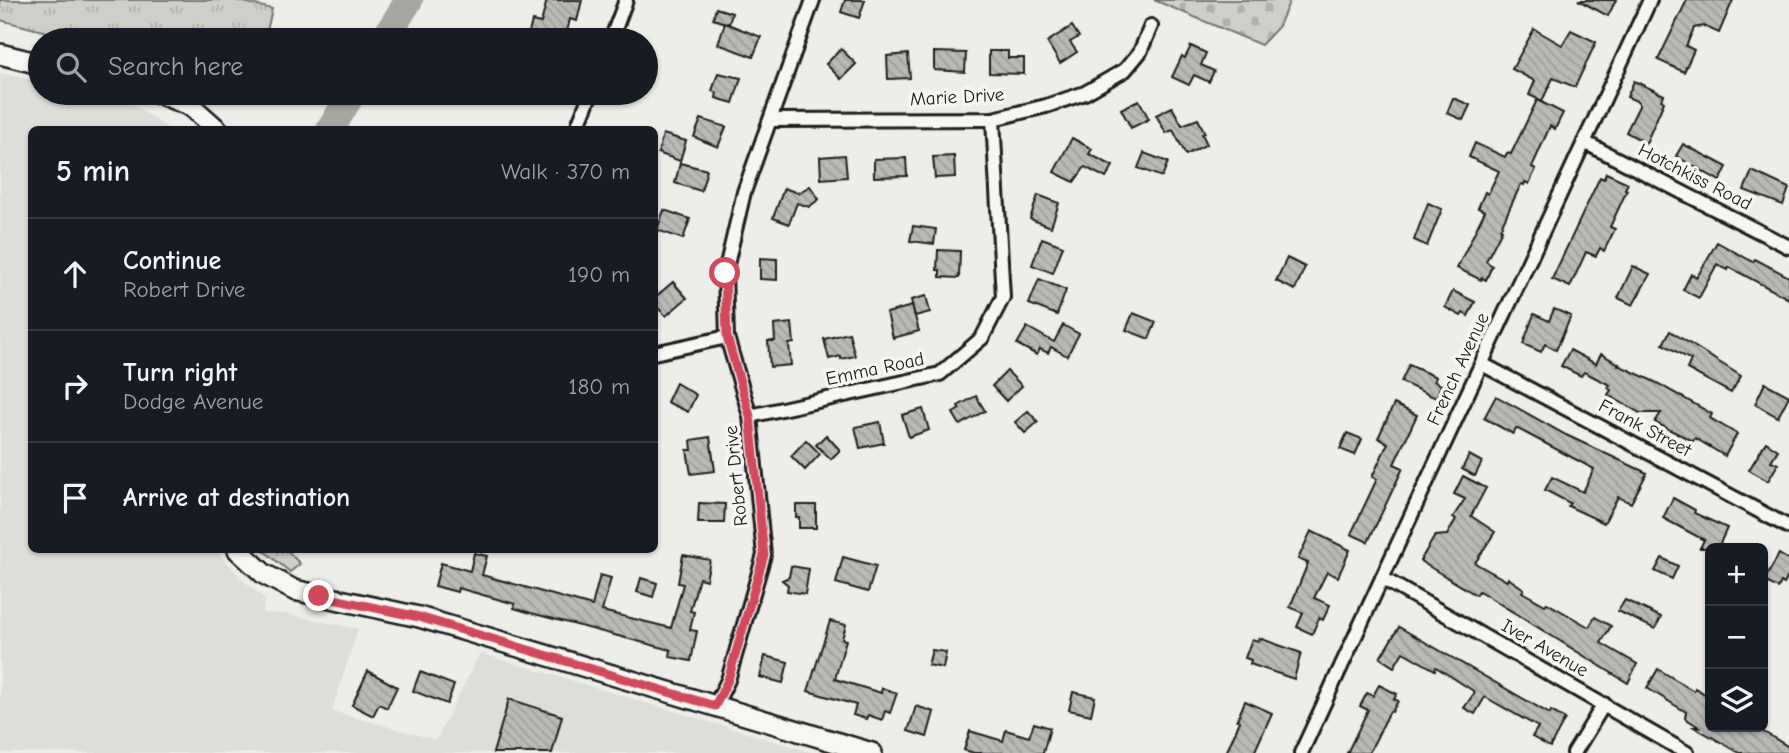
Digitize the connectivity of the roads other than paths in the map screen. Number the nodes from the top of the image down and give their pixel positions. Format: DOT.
graph roads {
  1 [pos="626,0"];
  2 [pos="813,0"];
  3 [pos="1650,0"];
  4 [pos="1151,26"];
  5 [pos="616,28"];
  6 [pos="0,54"];
  7 [pos="28,61"];
  8 [pos="188,105"];
  9 [pos="586,105"];
  10 [pos="993,119"];
  11 [pos="771,120"];
  12 [pos="214,126"];
  13 [pos="578,126"];
  14 [pos="1584,142"];
  15 [pos="1789,247"];
  16 [pos="727,337"];
  17 [pos="658,353"];
  18 [pos="1482,364"];
  19 [pos="750,416"];
  20 [pos="1789,527"];
  21 [pos="241,553"];
  22 [pos="1382,578"];
  23 [pos="1604,704"];
  24 [pos="715,706"];
  25 [pos="872,753"];
  26 [pos="1301,753"];
  27 [pos="1574,753"];
  28 [pos="1687,753"];
  1 -- 5 [label="street"];
  2 -- 11 [label="street, Robert Drive"];
  3 -- 14 [label="street, French Avenue"];
  4 -- 10 [label="street, Marie Drive"];
  6 -- 7 [label="main road"];
  8 -- 12 [label="main road"];
  9 -- 13 [label="street"];
  10 -- 11 [label="street, Marie Drive"];
  10 -- 19 [label="street, Emma Road"];
  11 -- 16 [label="street, Robert Drive"];
  14 -- 15 [label="street, Hotchkiss Road"];
  14 -- 18 [label="street, French Avenue"];
  16 -- 17 [label="street"];
  16 -- 19 [label="street, Robert Drive"];
  18 -- 20 [label="street, Frank Street"];
  18 -- 22 [label="street, French Avenue"];
  19 -- 24 [label="street, Robert Drive"];
  21 -- 24 [label="main road"];
  22 -- 23 [label="street, Iver Avenue"];
  22 -- 26 [label="street, French Avenue"];
  23 -- 27 [label="street"];
  23 -- 28 [label="street, Iver Avenue"];
  24 -- 25 [label="main road"];
}
